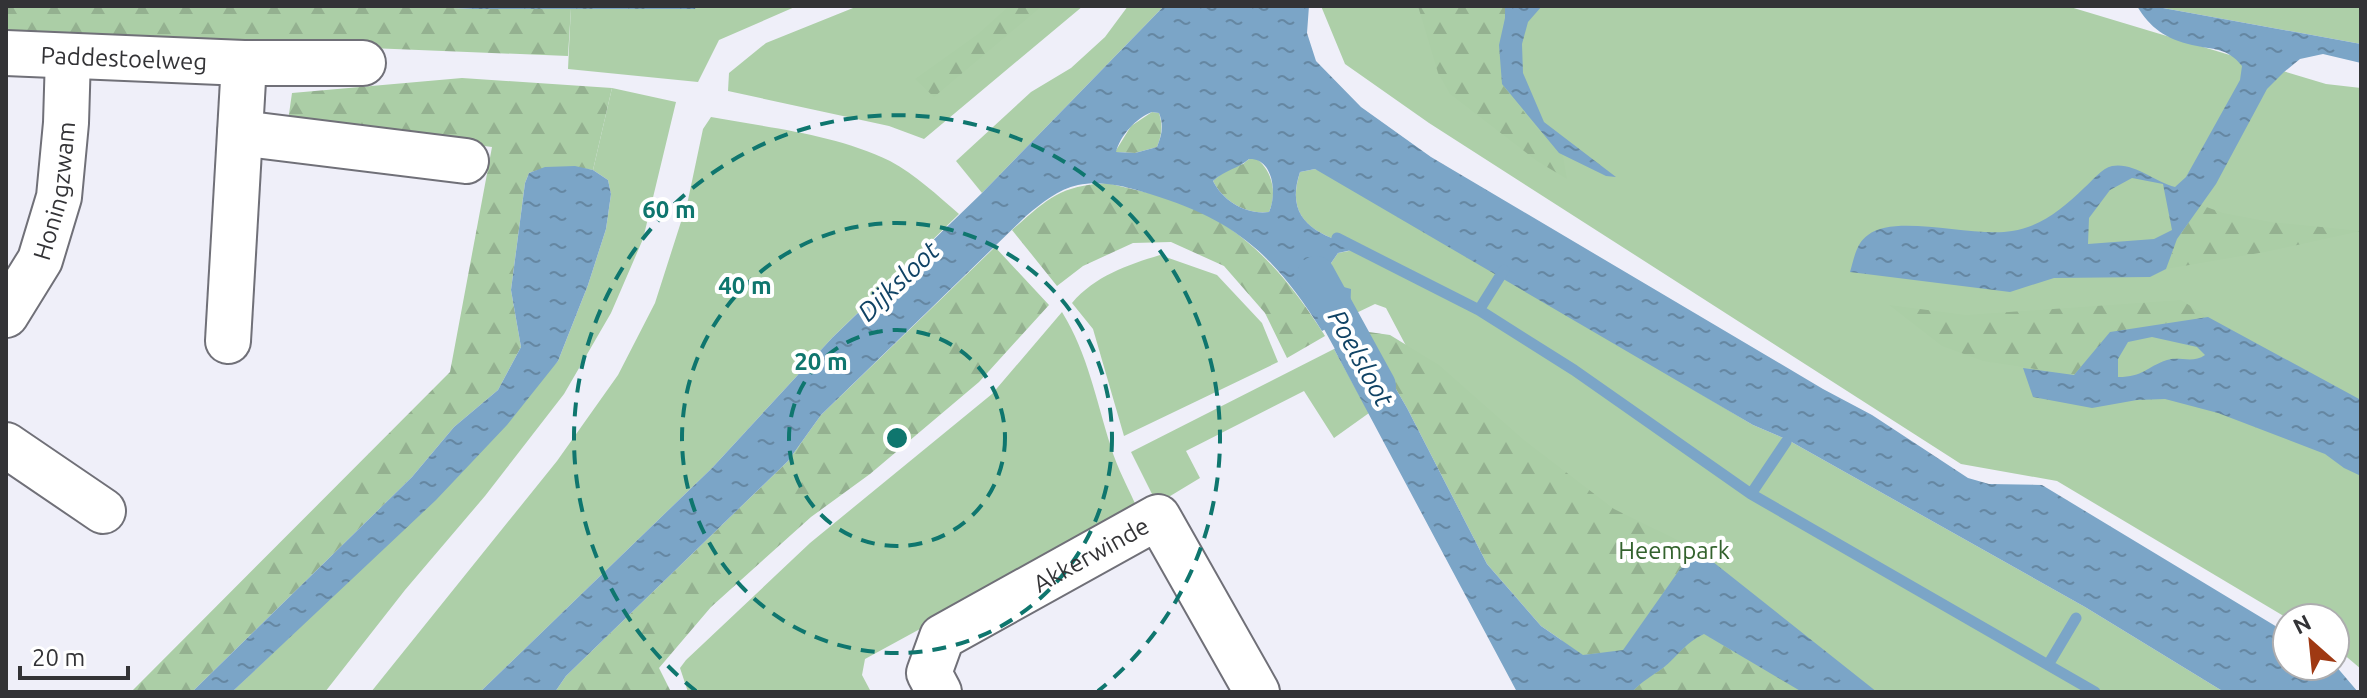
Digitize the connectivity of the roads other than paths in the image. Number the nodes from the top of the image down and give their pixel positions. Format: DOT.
graph roads {
  1 [pos="6,53"];
  2 [pos="68,56"];
  3 [pos="244,63"];
  4 [pos="363,63"];
  5 [pos="240,133"];
  6 [pos="466,161"];
  7 [pos="6,315"];
  8 [pos="228,341"];
  9 [pos="6,445"];
  10 [pos="103,511"];
  11 [pos="939,692"];
  12 [pos="1257,692"];
  1 -- 2 [label="street, Paddestoelweg"];
  2 -- 3 [label="street, Paddestoelweg"];
  2 -- 7 [label="street, Honingzwam"];
  3 -- 4 [label="street, Paddestoelweg"];
  3 -- 5 [label="street, Paddestoelweg"];
  5 -- 6 [label="street"];
  5 -- 8 [label="street, Paddestoelweg"];
  9 -- 10 [label="street"];
  11 -- 12 [label="street, Akkerwinde"];
}
